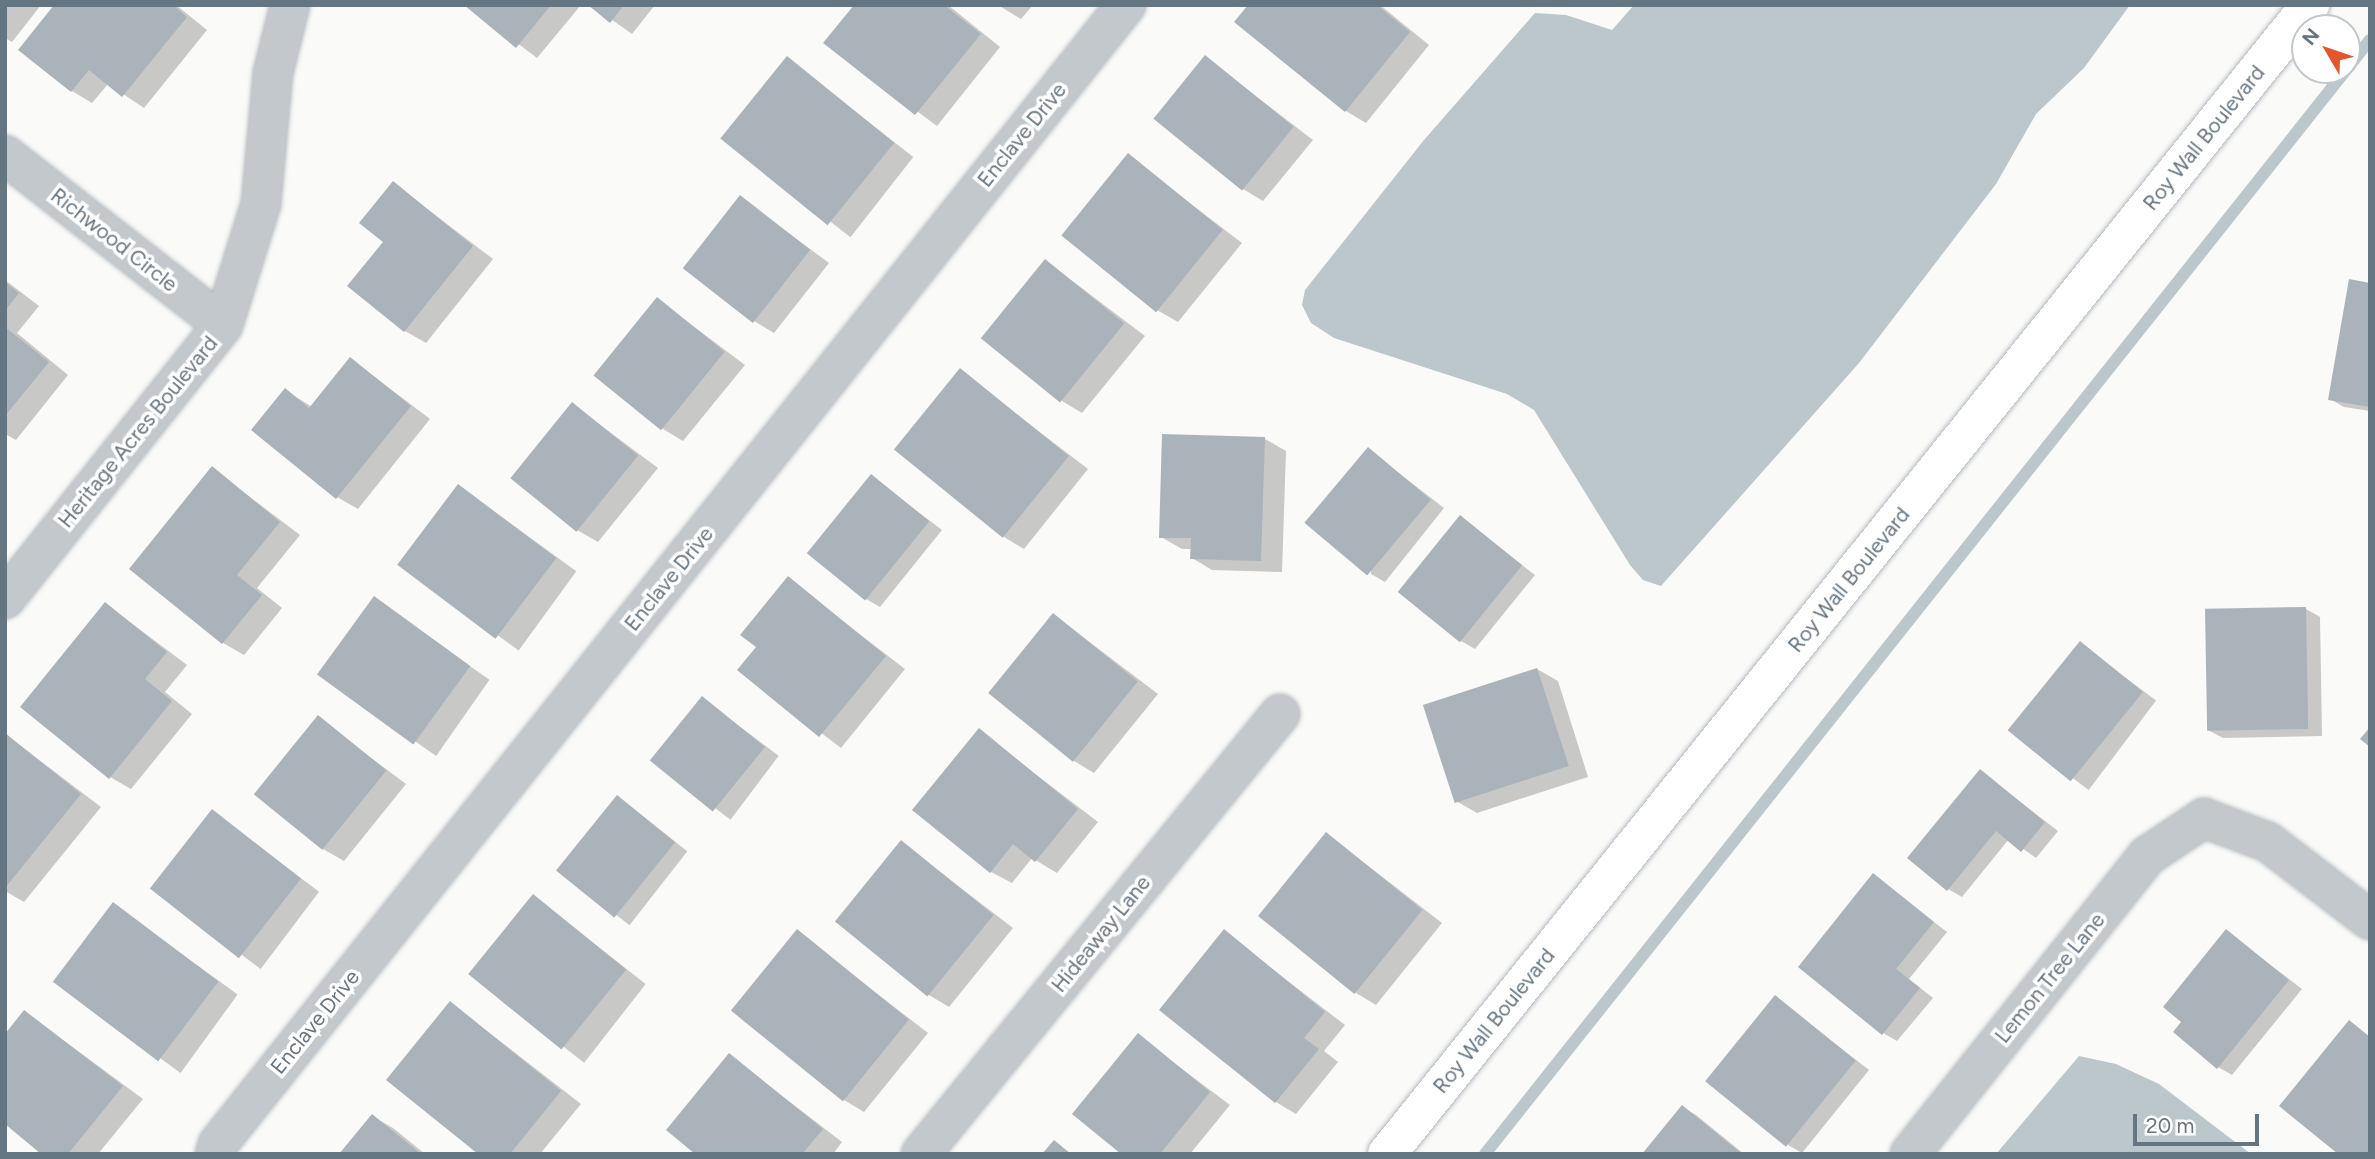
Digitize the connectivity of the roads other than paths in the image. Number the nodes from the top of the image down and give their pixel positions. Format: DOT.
graph roads {
  1 [pos="290,5"];
  2 [pos="1126,5"];
  3 [pos="2310,5"];
  4 [pos="5,155"];
  5 [pos="223,325"];
  6 [pos="5,599"];
  7 [pos="1280,714"];
  8 [pos="2370,920"];
  9 [pos="215,1154"];
  10 [pos="921,1154"];
  11 [pos="1387,1154"];
  12 [pos="1910,1154"];
  1 -- 5 [label="street, Heritage Acres Boulevard"];
  2 -- 9 [label="street, Enclave Drive"];
  3 -- 11 [label="street, Roy Wall Boulevard"];
  4 -- 5 [label="street, Richwood Circle"];
  5 -- 6 [label="street, Heritage Acres Boulevard"];
  7 -- 10 [label="street, Hideaway Lane"];
  8 -- 12 [label="street, Lemon Tree Lane"];
}
